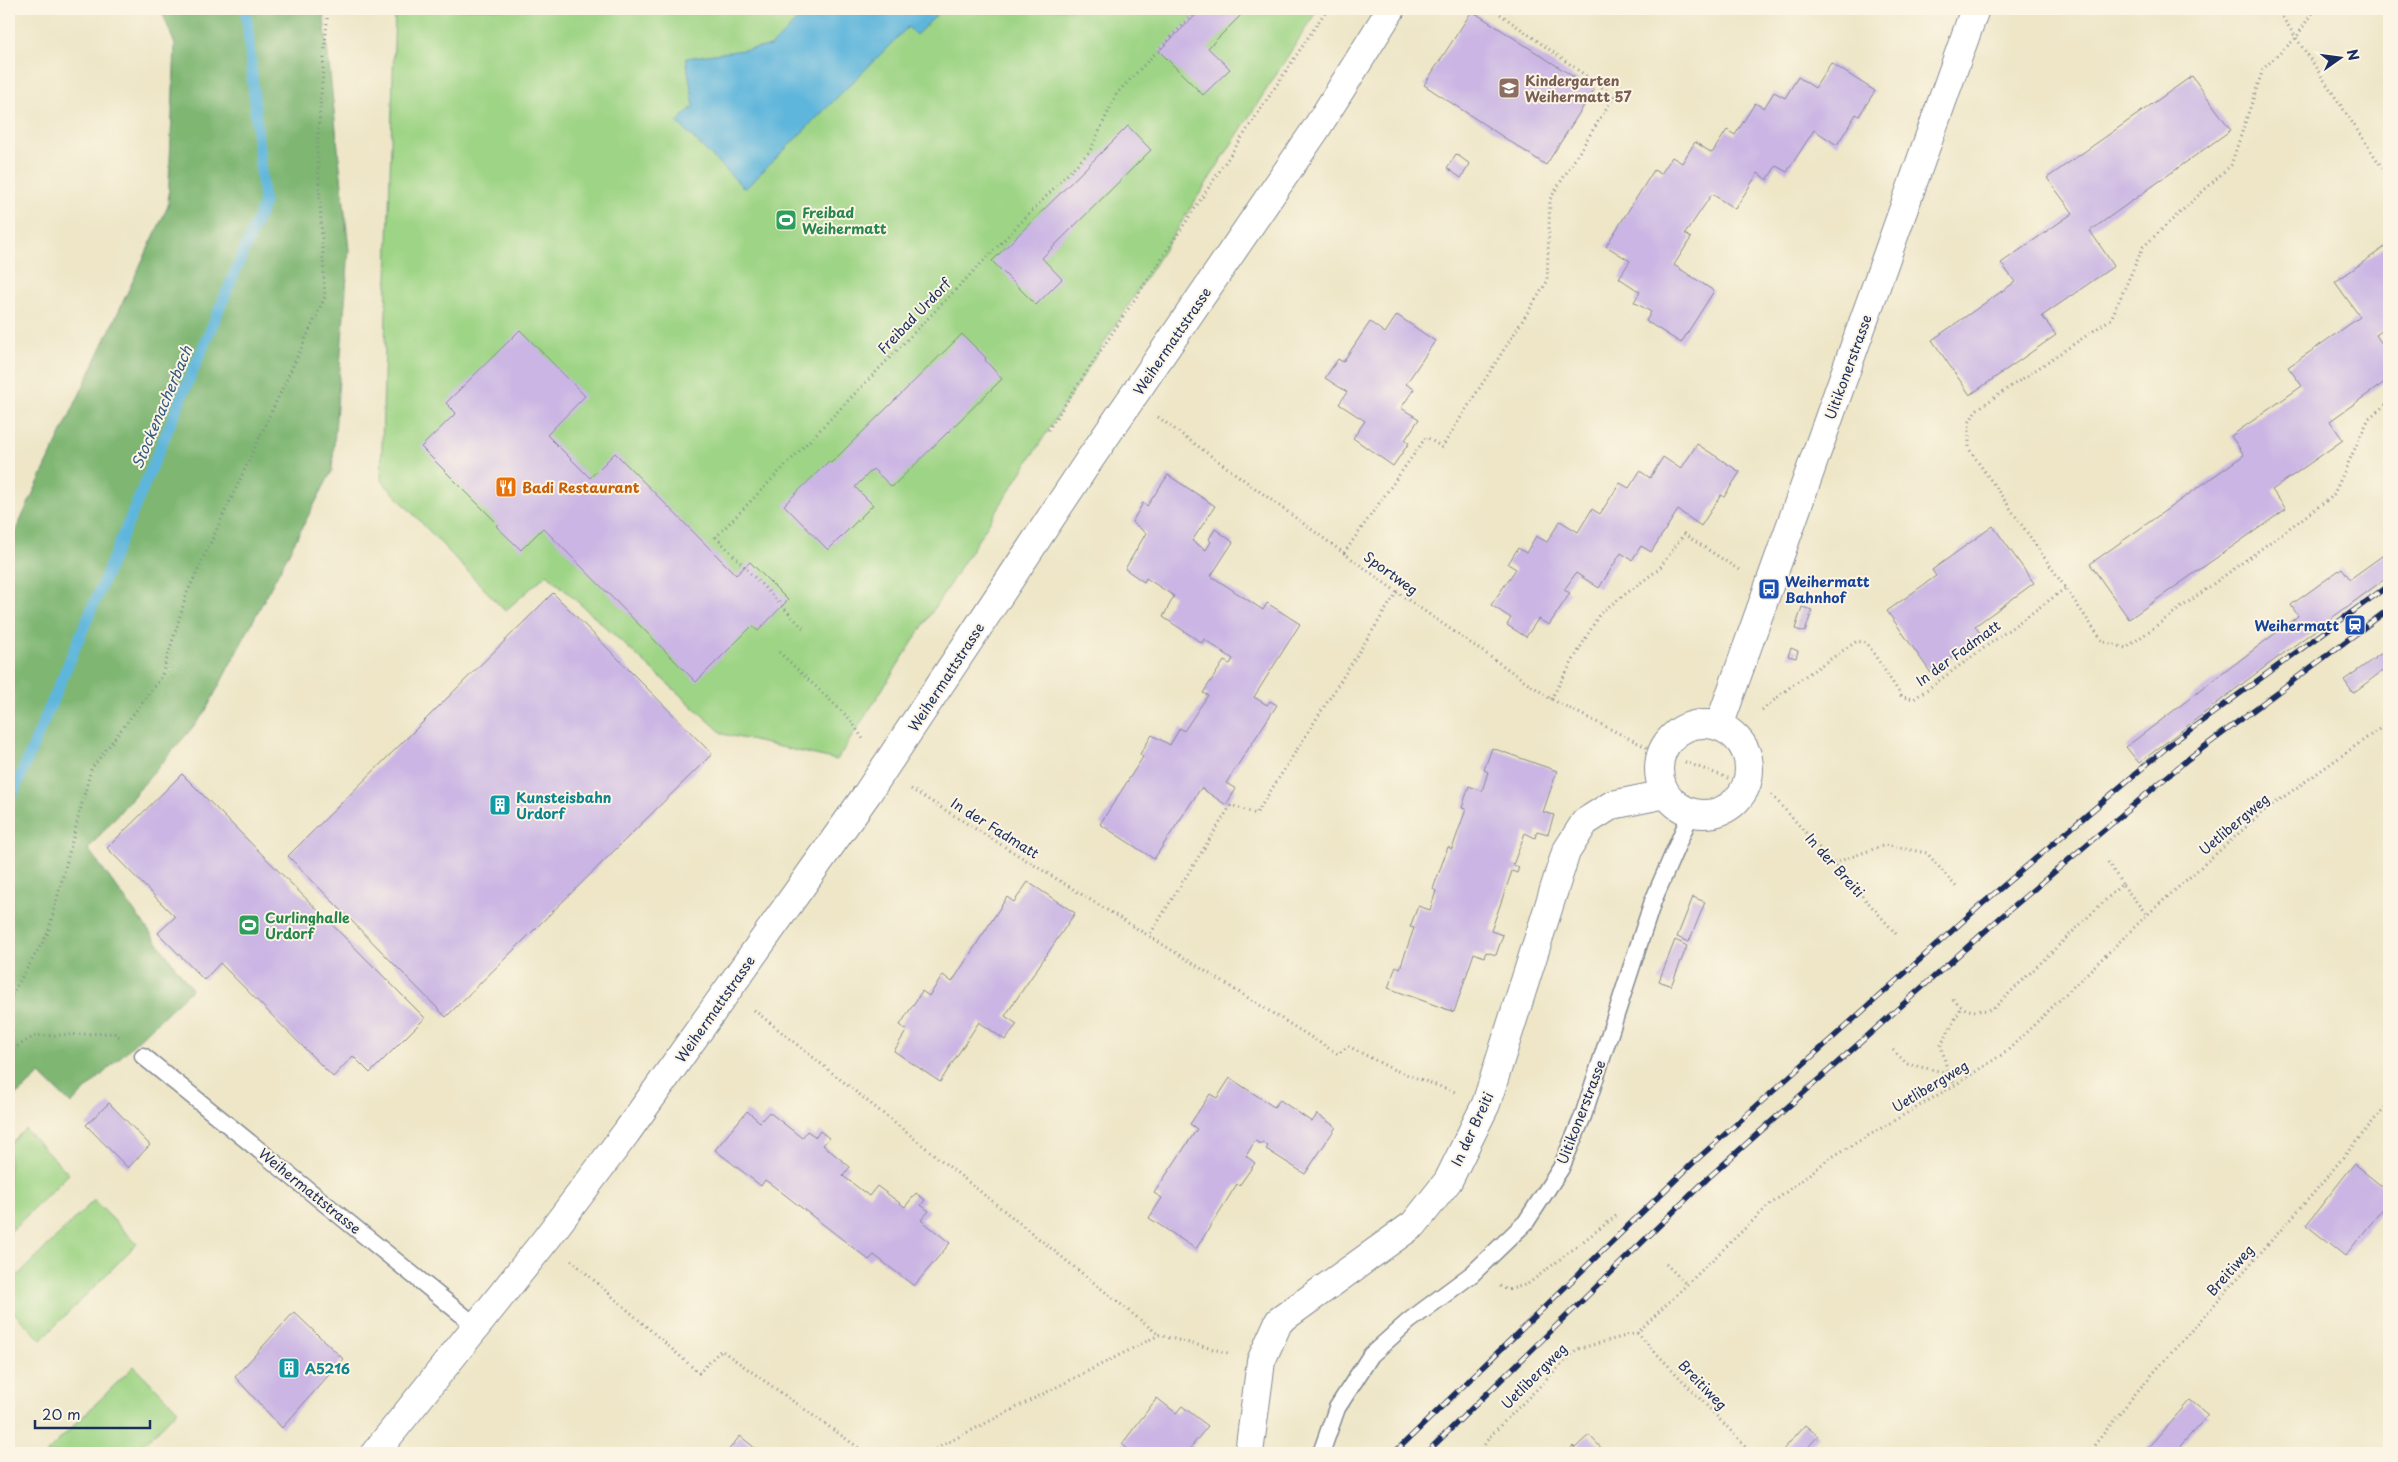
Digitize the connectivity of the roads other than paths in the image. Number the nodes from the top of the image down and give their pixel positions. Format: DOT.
graph roads {
  1 [pos="1391,9"];
  2 [pos="1975,9"];
  3 [pos="1726,730"];
  4 [pos="1666,794"];
  5 [pos="1691,813"];
  6 [pos="143,1056"];
  7 [pos="476,1326"];
  8 [pos="375,1453"];
  9 [pos="1249,1453"];
  10 [pos="1321,1453"];
  1 -- 7 [label="street, Weihermattstrasse"];
  2 -- 3 [label="street, Uitikonerstrasse"];
  3 -- 4 [label="street"];
  3 -- 5 [label="street"];
  4 -- 5 [label="street"];
  4 -- 9 [label="street, In der Breiti"];
  5 -- 10 [label="lane, Uitikonerstrasse"];
  6 -- 7 [label="lane, Weihermattstrasse"];
  7 -- 8 [label="street, Weihermattstrasse"];
}
